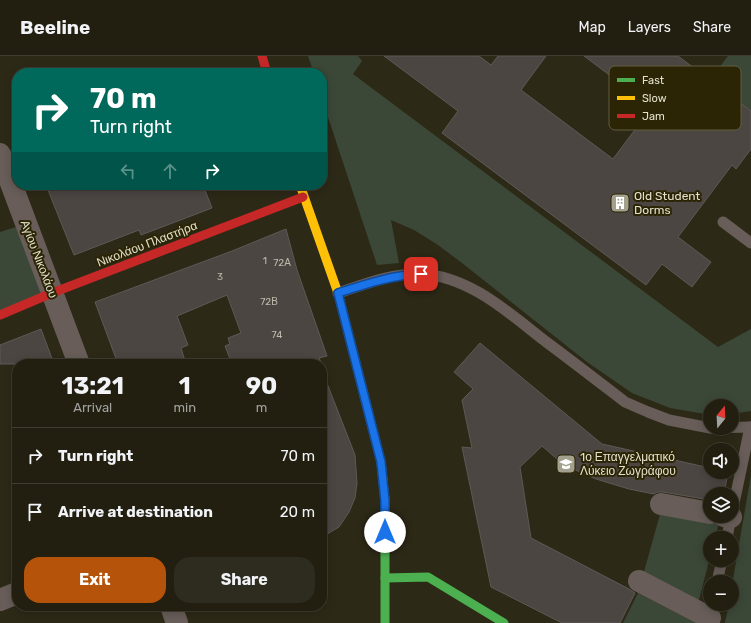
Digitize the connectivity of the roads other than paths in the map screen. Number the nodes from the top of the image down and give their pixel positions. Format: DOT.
graph roads {
  1 [pos="262,56"];
  2 [pos="266,68"];
  3 [pos="0,154"];
  4 [pos="12,186"];
  5 [pos="13,190"];
  6 [pos="301,190"];
  7 [pos="303,197"];
  8 [pos="723,222"];
  9 [pos="751,243"];
  10 [pos="52,293"];
  11 [pos="338,293"];
  12 [pos="0,315"];
  13 [pos="77,359"];
  14 [pos="703,427"];
  15 [pos="739,427"];
  16 [pos="750,427"];
  17 [pos="736,487"];
  18 [pos="661,504"];
  19 [pos="703,512"];
  20 [pos="385,578"];
  21 [pos="639,581"];
  22 [pos="12,595"];
  23 [pos="0,600"];
  24 [pos="703,608"];
  25 [pos="173,611"];
  26 [pos="177,623"];
  27 [pos="385,623"];
  28 [pos="504,623"];
  1 -- 2 [label="street"];
  3 -- 4 [label="street, Αγίου Νικολάου"];
  5 -- 10 [label="street, Αγίου Νικολάου"];
  6 -- 7 [label="street"];
  7 -- 10 [label="street, Νικολάου Πλαστήρα"];
  7 -- 11 [label="street"];
  8 -- 9 [label="lane"];
  10 -- 12 [label="street, Νικολάου Πλαστήρα"];
  10 -- 13 [label="street, Αγίου Νικολάου"];
  11 -- 14 [label="lane"];
  11 -- 20 [label="street"];
  15 -- 16 [label="lane"];
  16 -- 17 [label="lane"];
  18 -- 19 [label="street"];
  20 -- 27 [label="street"];
  20 -- 28 [label="street"];
  21 -- 24 [label="street"];
  22 -- 23 [label="street"];
  25 -- 26 [label="street"];
}
